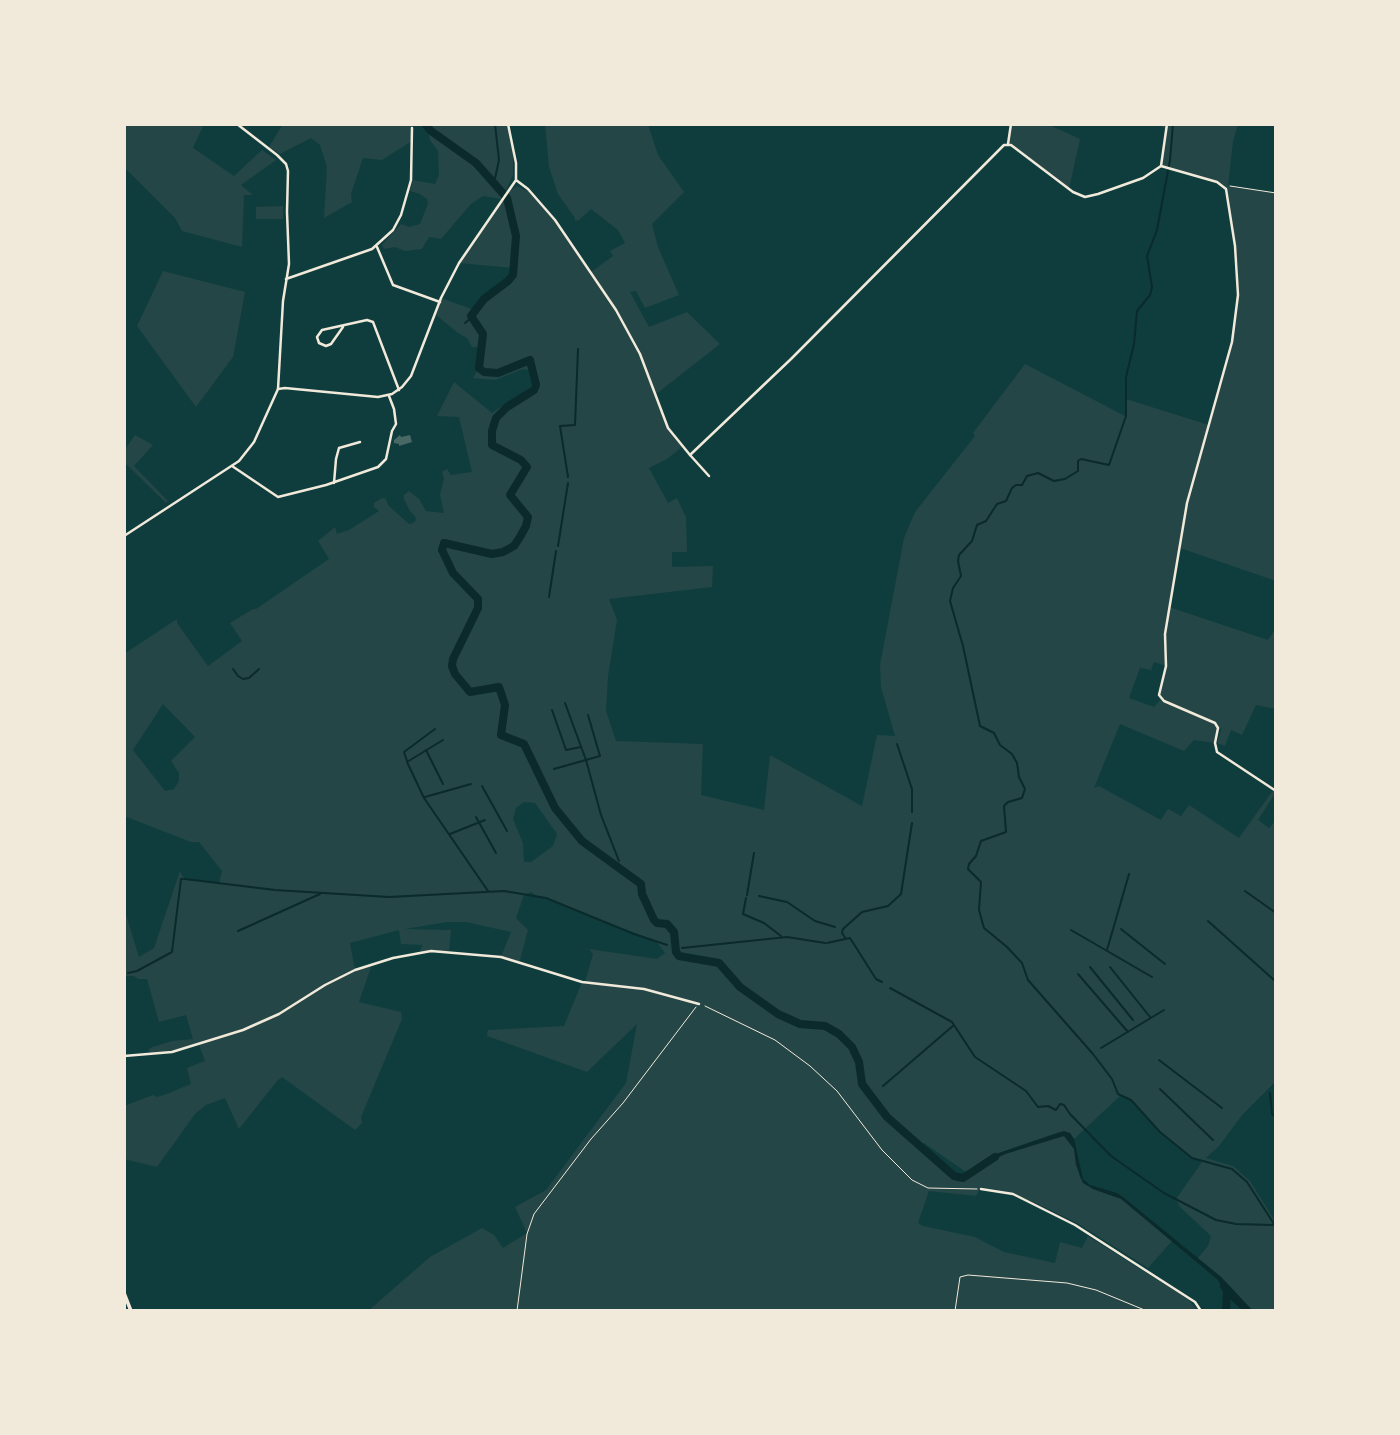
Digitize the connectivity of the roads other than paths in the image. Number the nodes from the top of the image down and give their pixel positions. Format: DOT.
graph roads {
  1 [pos="237,124"];
  2 [pos="508,124"];
  3 [pos="1011,124"];
  4 [pos="1167,124"];
  5 [pos="412,128"];
  6 [pos="1008,144"];
  7 [pos="1163,167"];
  8 [pos="516,180"];
  9 [pos="377,247"];
  10 [pos="286,279"];
  11 [pos="440,302"];
  12 [pos="343,327"];
  13 [pos="278,389"];
  14 [pos="399,390"];
  15 [pos="388,395"];
  16 [pos="360,442"];
  17 [pos="690,455"];
  18 [pos="232,466"];
  19 [pos="709,476"];
  20 [pos="334,483"];
  21 [pos="124,536"];
  22 [pos="1276,791"];
  23 [pos="699,1004"];
  24 [pos="124,1049"];
  25 [pos="125,1056"];
  26 [pos="981,1189"];
  27 [pos="124,1293"];
  28 [pos="131,1311"];
  29 [pos="1200,1311"];
  1 -- 10 [label="street"];
  2 -- 8 [label="street"];
  3 -- 6 [label="street"];
  4 -- 7 [label="street"];
  5 -- 9 [label="street"];
  6 -- 7 [label="street"];
  6 -- 17 [label="street"];
  7 -- 22 [label="street"];
  8 -- 11 [label="street"];
  8 -- 17 [label="street"];
  9 -- 10 [label="street"];
  9 -- 11 [label="street"];
  10 -- 13 [label="street"];
  11 -- 14 [label="street"];
  12 -- 12 [label="street"];
  12 -- 14 [label="street"];
  13 -- 15 [label="street"];
  13 -- 18 [label="street"];
  14 -- 15 [label="street"];
  15 -- 20 [label="street"];
  16 -- 20 [label="street"];
  17 -- 19 [label="street"];
  18 -- 20 [label="street"];
  18 -- 21 [label="street"];
  23 -- 25 [label="street"];
  24 -- 25 [label="street"];
  26 -- 29 [label="street"];
  27 -- 28 [label="main road"];
}
